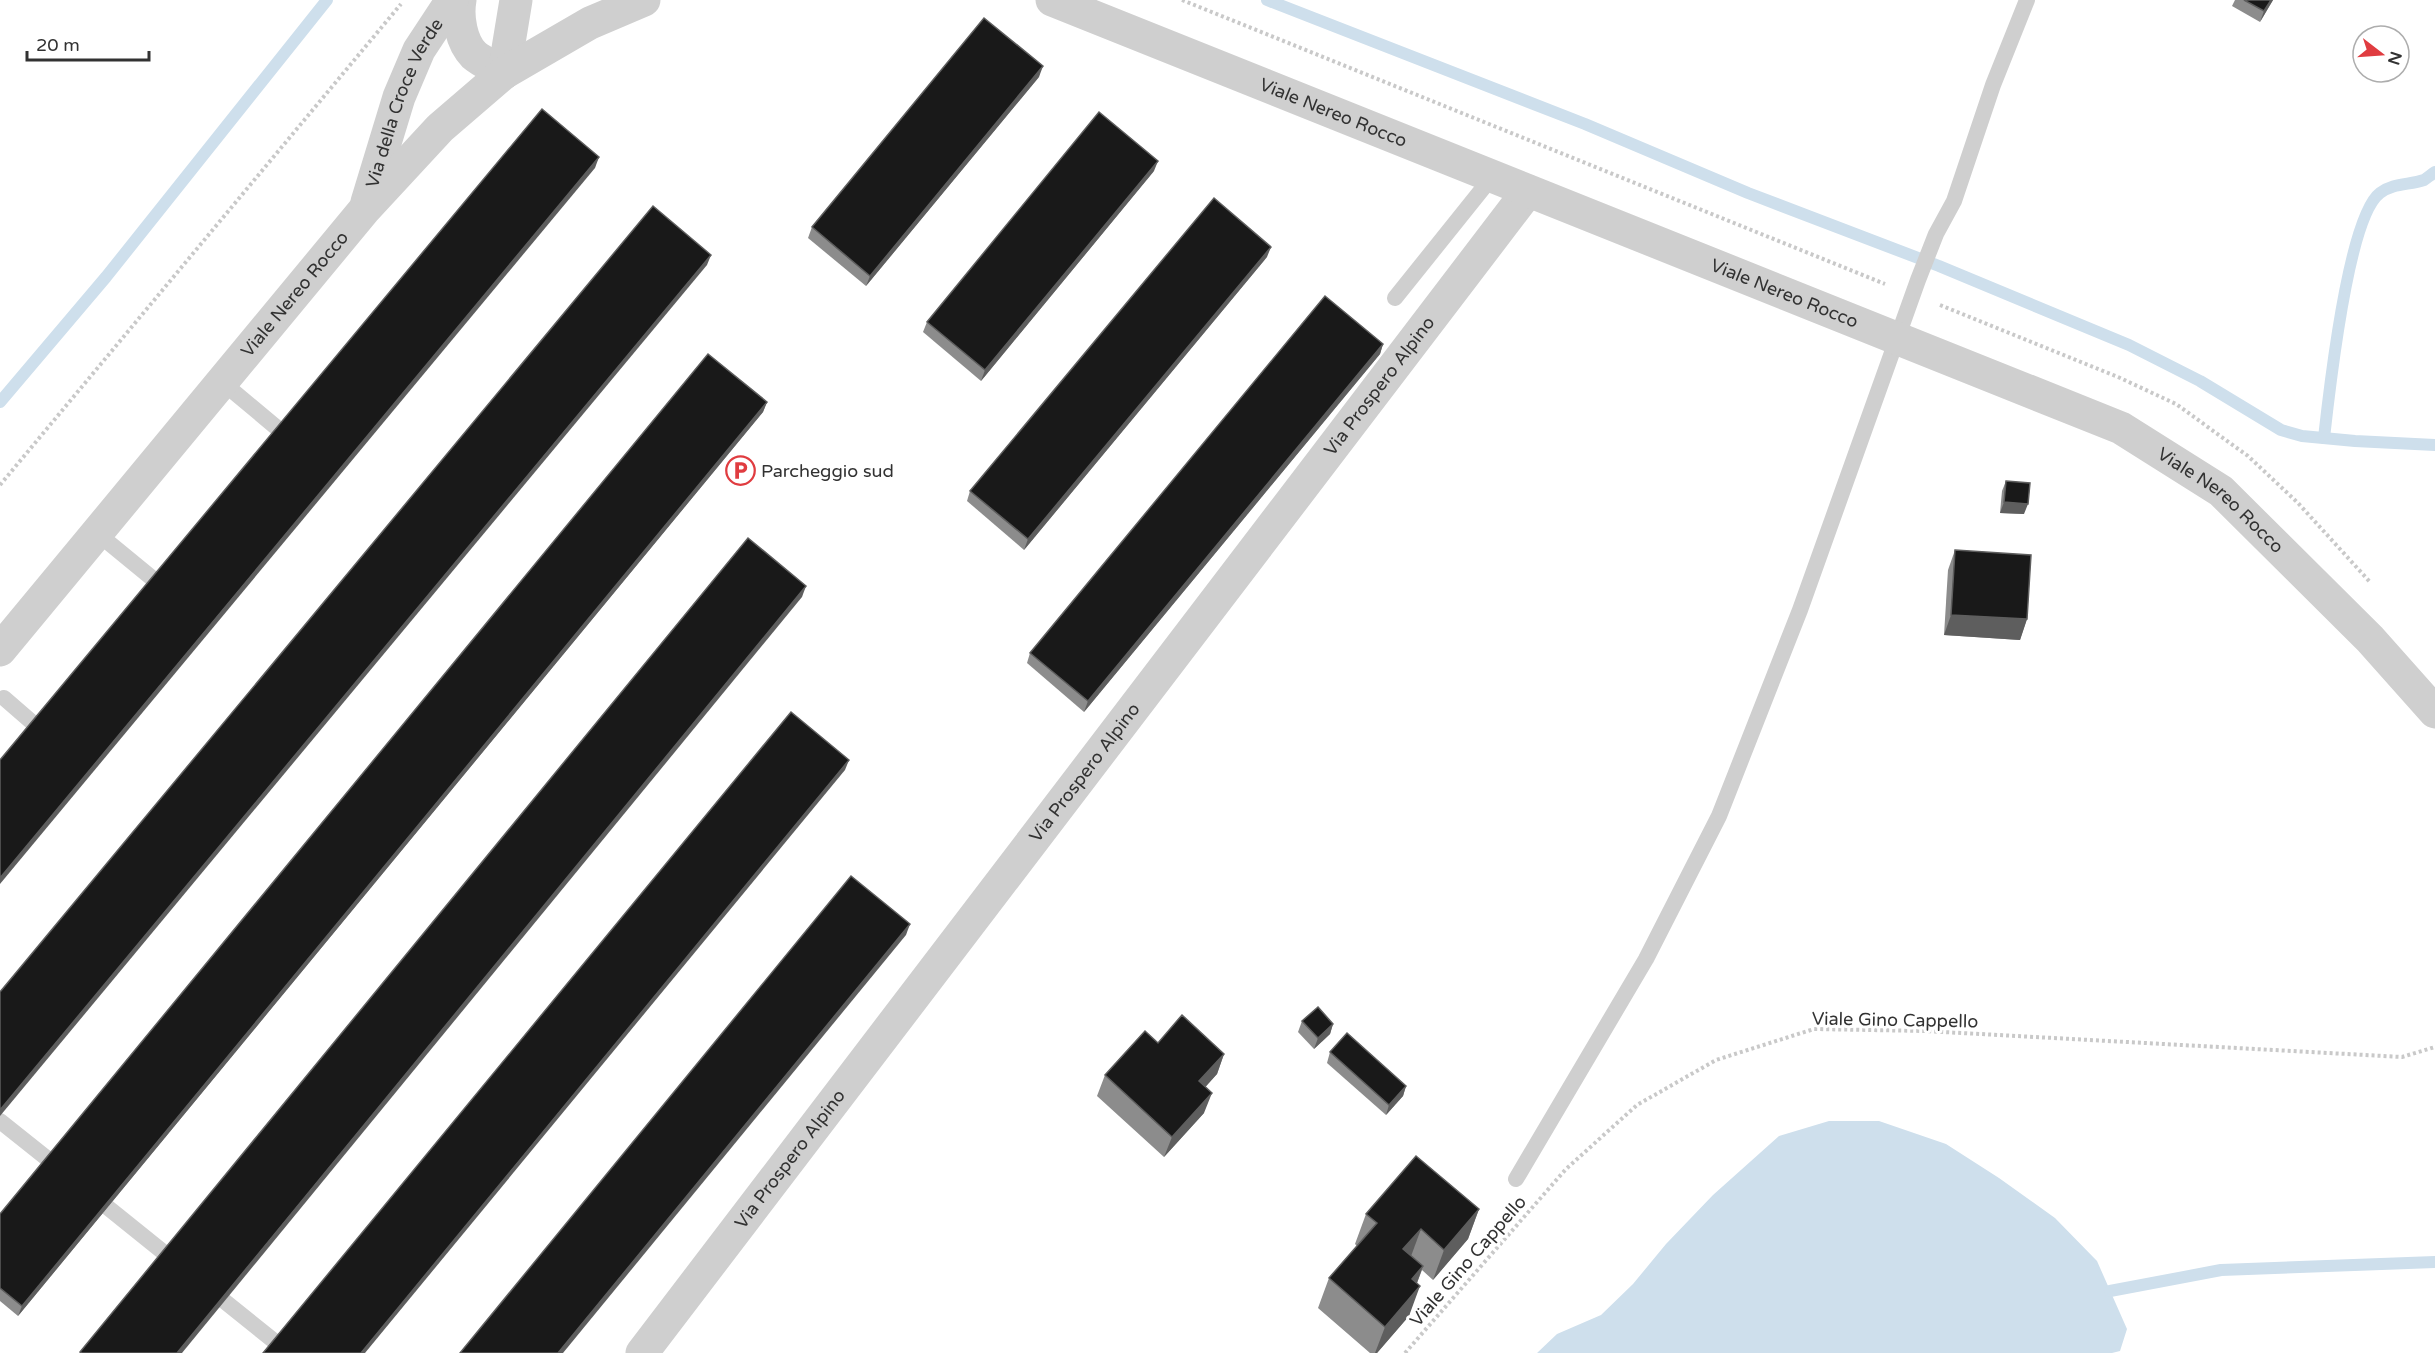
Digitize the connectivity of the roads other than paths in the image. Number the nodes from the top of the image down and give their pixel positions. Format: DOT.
graph roads {
  1 [pos="452,0"];
  2 [pos="460,0"];
  3 [pos="516,0"];
  4 [pos="644,0"];
  5 [pos="1052,0"];
  6 [pos="2027,0"];
  7 [pos="504,73"];
  8 [pos="1492,177"];
  9 [pos="1528,191"];
  10 [pos="365,209"];
  11 [pos="1395,298"];
  12 [pos="1896,339"];
  13 [pos="222,382"];
  14 [pos="290,438"];
  15 [pos="97,533"];
  16 [pos="164,588"];
  17 [pos="0,650"];
  18 [pos="4,698"];
  19 [pos="2435,712"];
  20 [pos="51,738"];
  21 [pos="0,1121"];
  22 [pos="1516,1179"];
  23 [pos="289,1353"];
  24 [pos="642,1353"];
  1 -- 10 [label="street, Via della Croce Verde"];
  2 -- 7 [label="street, Via della Croce Verde"];
  3 -- 7 [label="street"];
  4 -- 7 [label="street, Viale Nereo Rocco"];
  5 -- 8 [label="street, Viale Nereo Rocco"];
  6 -- 12 [label="lane"];
  7 -- 10 [label="street, Viale Nereo Rocco"];
  8 -- 9 [label="street, Viale Nereo Rocco"];
  8 -- 11 [label="lane"];
  9 -- 12 [label="street, Viale Nereo Rocco"];
  9 -- 24 [label="street, Via Prospero Alpino"];
  10 -- 13 [label="street, Viale Nereo Rocco"];
  12 -- 19 [label="street, Viale Nereo Rocco"];
  12 -- 22 [label="lane"];
  13 -- 14 [label="lane"];
  13 -- 15 [label="street, Viale Nereo Rocco"];
  15 -- 16 [label="lane"];
  15 -- 17 [label="street, Viale Nereo Rocco"];
  18 -- 20 [label="lane"];
  21 -- 23 [label="lane"];
}
